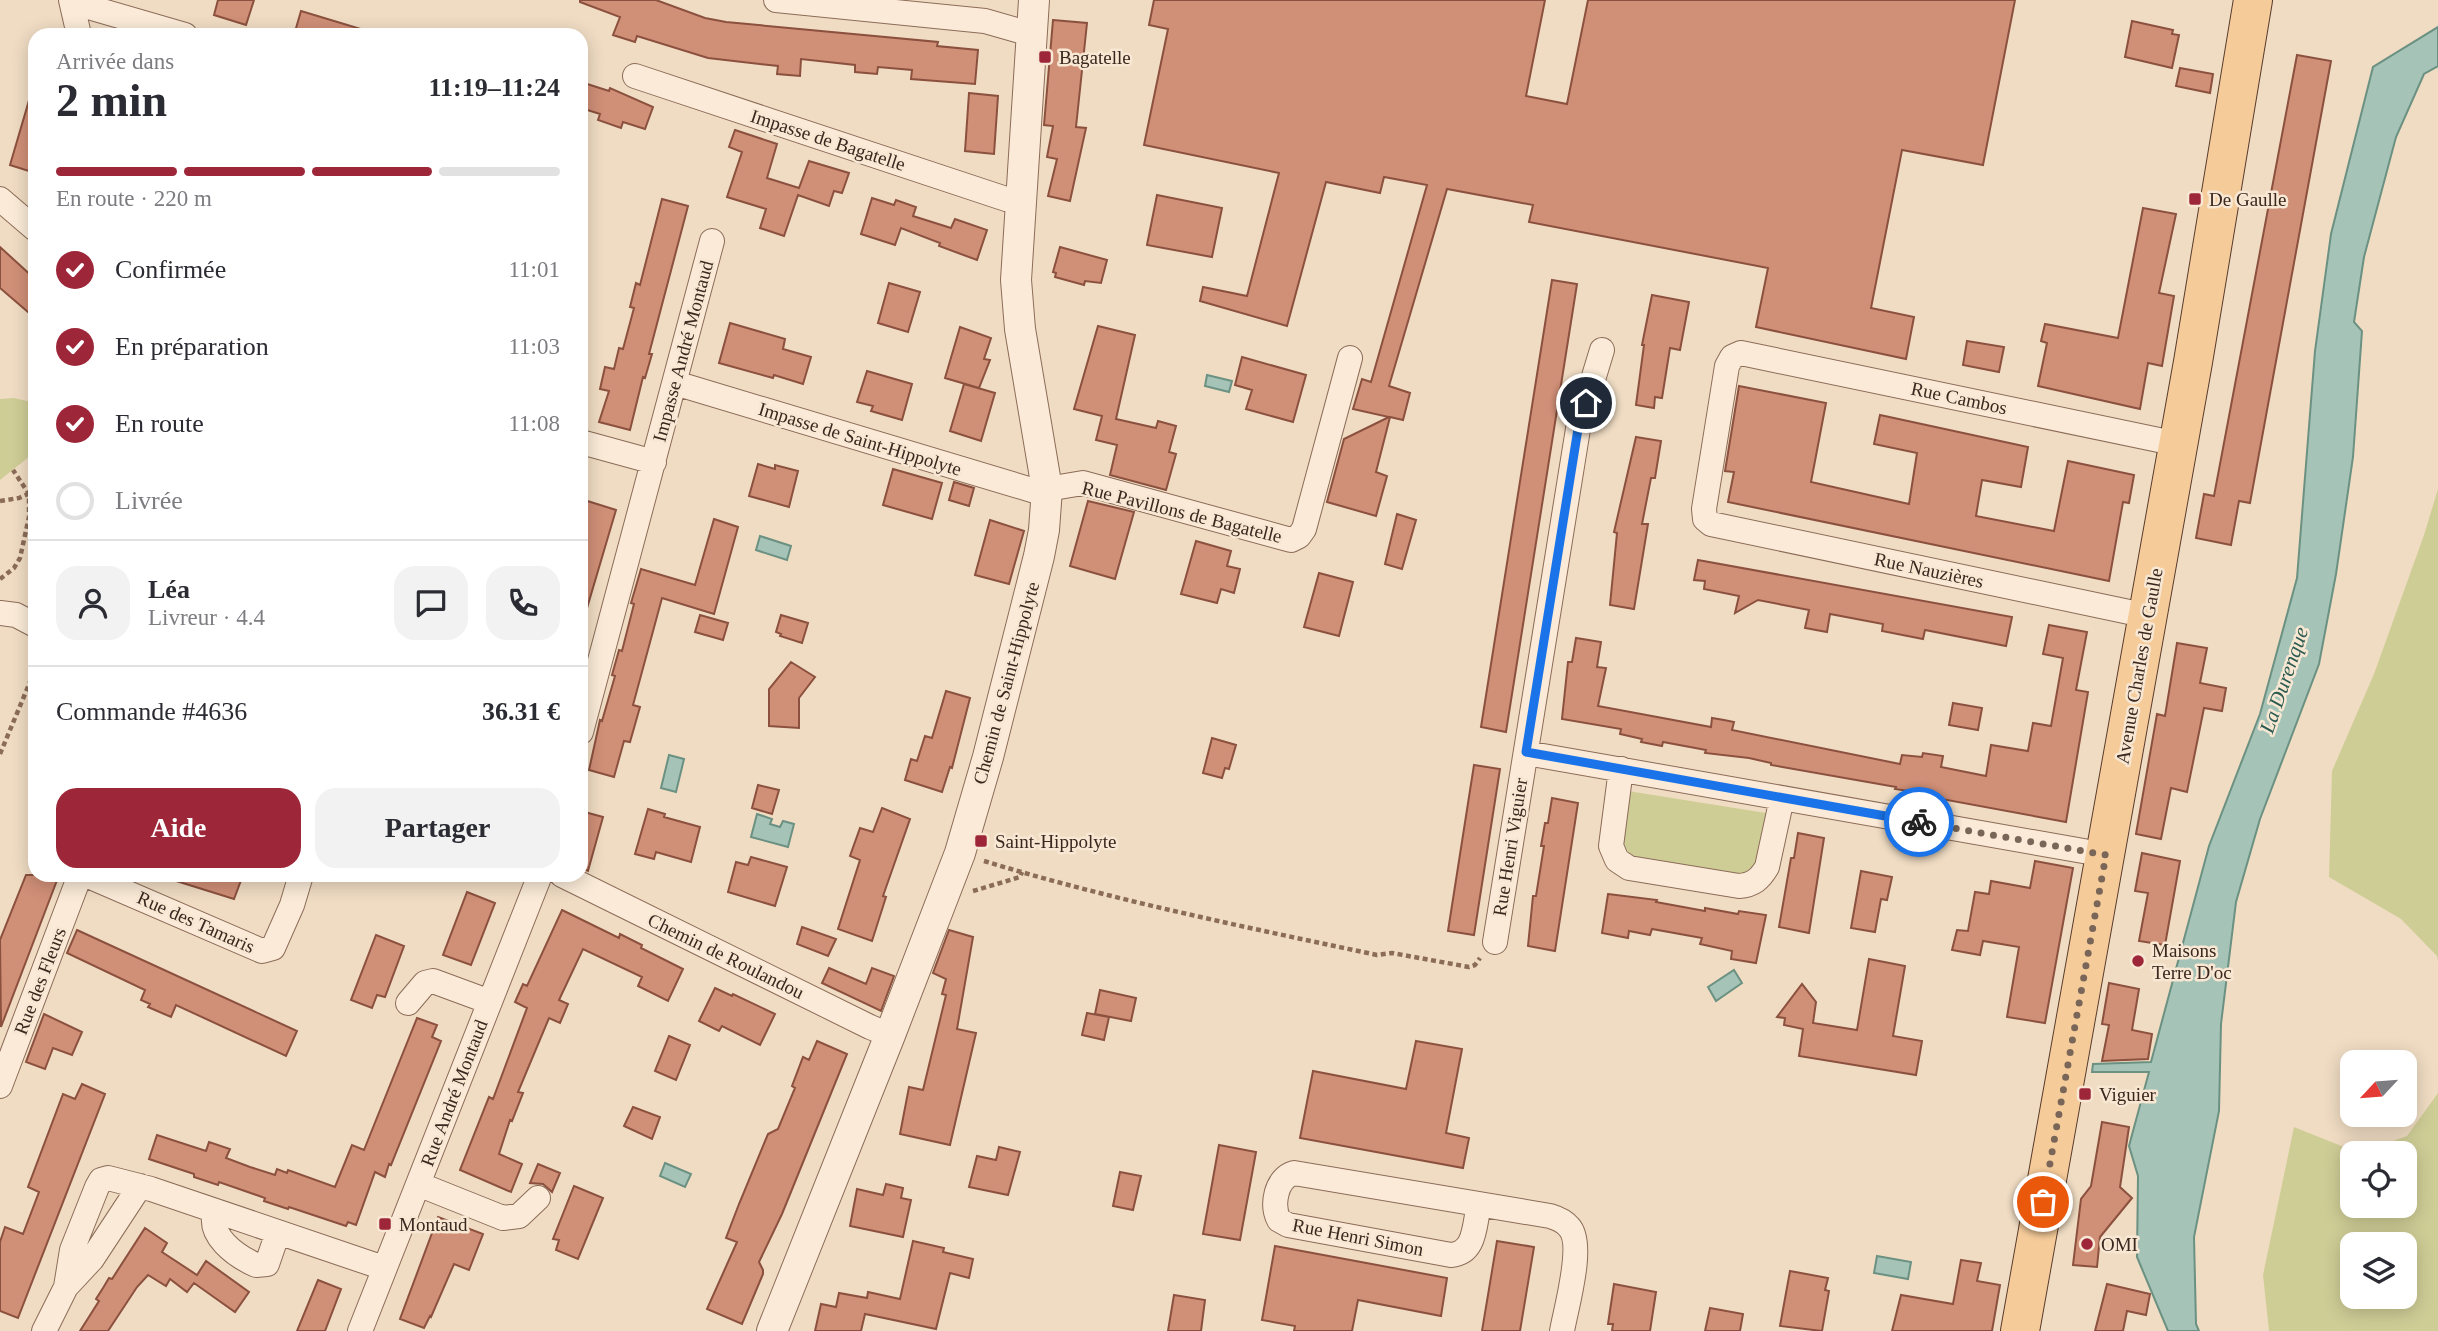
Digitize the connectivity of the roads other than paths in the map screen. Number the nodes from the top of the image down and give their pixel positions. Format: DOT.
graph roads {
  1 [pos="776,0"];
  2 [pos="1034,0"];
  3 [pos="2253,0"];
  4 [pos="72,4"];
  5 [pos="860,4"];
  6 [pos="921,7"];
  7 [pos="77,28"];
  8 [pos="161,28"];
  9 [pos="1032,32"];
  10 [pos="635,76"];
  11 [pos="0,199"];
  12 [pos="1020,200"];
  13 [pos="28,223"];
  14 [pos="712,241"];
  15 [pos="1602,350"];
  16 [pos="1350,358"];
  17 [pos="675,383"];
  18 [pos="588,444"];
  19 [pos="2178,444"];
  20 [pos="654,462"];
  21 [pos="1046,489"];
  22 [pos="1711,524"];
  23 [pos="0,613"];
  24 [pos="2148,616"];
  25 [pos="28,621"];
  26 [pos="588,706"];
  27 [pos="1526,752"];
  28 [pos="1621,769"];
  29 [pos="1782,798"];
  30 [pos="2106,855"];
  31 [pos="77,882"];
  32 [pos="102,882"];
  33 [pos="299,882"];
  34 [pos="537,882"];
  35 [pos="576,882"];
  36 [pos="1495,942"];
  37 [pos="490,1002"];
  38 [pos="408,1003"];
  39 [pos="890,1035"];
  40 [pos="0,1086"];
  41 [pos="418,1184"];
  42 [pos="140,1186"];
  43 [pos="538,1198"];
  44 [pos="1479,1205"];
  45 [pos="216,1211"];
  46 [pos="278,1232"];
  47 [pos="384,1268"];
  48 [pos="66,1287"];
  49 [pos="44,1331"];
  50 [pos="359,1331"];
  51 [pos="772,1331"];
  52 [pos="1562,1331"];
  53 [pos="2020,1331"];
  1 -- 5 [label="street"];
  2 -- 9 [label="street, Chemin de Saint-Hippolyte"];
  3 -- 19 [label="main road, Avenue Charles de Gaulle"];
  4 -- 7 [label="street"];
  4 -- 8 [label="street"];
  5 -- 6 [label="street"];
  6 -- 9 [label="street"];
  9 -- 12 [label="street, Chemin de Saint-Hippolyte"];
  10 -- 12 [label="street, Impasse de Bagatelle"];
  11 -- 13 [label="street"];
  12 -- 21 [label="street, Chemin de Saint-Hippolyte"];
  14 -- 17 [label="street, Impasse André Montaud"];
  15 -- 27 [label="street, Rue Henri Viguier"];
  16 -- 21 [label="street, Rue Pavillons de Bagatelle"];
  17 -- 20 [label="street, Impasse André Montaud"];
  17 -- 21 [label="street, Impasse de Saint-Hippolyte"];
  18 -- 20 [label="street, Impasse André Montaud"];
  19 -- 22 [label="street, Rue Cambos"];
  19 -- 24 [label="main road, Avenue Charles de Gaulle"];
  20 -- 26 [label="street, Impasse André Montaud"];
  21 -- 39 [label="street, Chemin de Saint-Hippolyte"];
  22 -- 24 [label="street, Rue Nauzières"];
  23 -- 25 [label="street"];
  24 -- 30 [label="main road, Avenue Charles de Gaulle"];
  27 -- 28 [label="street, Rue Henri Viguier"];
  27 -- 36 [label="street, Rue Henri Viguier"];
  28 -- 29 [label="street, Rue Henri Viguier"];
  28 -- 29 [label="street"];
  29 -- 30 [label="street, Rue Henri Viguier"];
  30 -- 53 [label="main road, Avenue Charles de Gaulle"];
  31 -- 40 [label="street, Rue des Fleurs"];
  32 -- 33 [label="street, Rue des Tamaris"];
  34 -- 37 [label="street, Rue André Montaud"];
  35 -- 39 [label="street, Chemin de Roulandou"];
  37 -- 38 [label="street, Rue André Montaud"];
  37 -- 41 [label="street, Rue André Montaud"];
  39 -- 51 [label="street, Chemin de Saint-Hippolyte"];
  41 -- 43 [label="street, Rue André Montaud"];
  41 -- 47 [label="street, Rue André Montaud"];
  42 -- 45 [label="street"];
  42 -- 48 [label="street"];
  42 -- 48 [label="street"];
  44 -- 44 [label="street, Rue Henri Simon"];
  44 -- 52 [label="street, Rue Henri Simon"];
  45 -- 46 [label="street"];
  45 -- 46 [label="street"];
  46 -- 47 [label="street"];
  47 -- 50 [label="street, Rue André Montaud"];
  48 -- 49 [label="street"];
}
